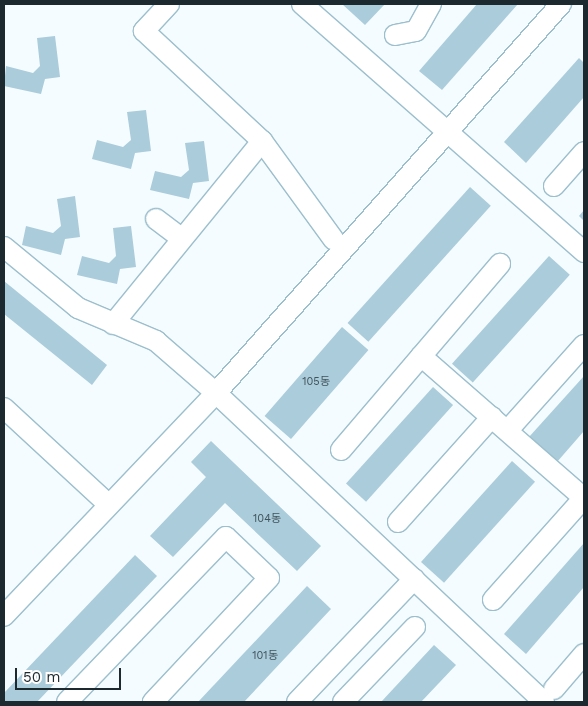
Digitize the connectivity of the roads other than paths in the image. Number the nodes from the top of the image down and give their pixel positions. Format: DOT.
graph roads {
  1 [pos="169,4"];
  2 [pos="302,4"];
  3 [pos="431,4"];
  4 [pos="560,4"];
  5 [pos="395,35"];
  6 [pos="448,133"];
  7 [pos="262,141"];
  8 [pos="584,152"];
  9 [pos="554,186"];
  10 [pos="156,219"];
  11 [pos="181,238"];
  12 [pos="334,240"];
  13 [pos="4,247"];
  14 [pos="584,252"];
  15 [pos="500,264"];
  16 [pos="113,324"];
  17 [pos="584,345"];
  18 [pos="421,356"];
  19 [pos="216,392"];
  20 [pos="4,408"];
  21 [pos="492,417"];
  22 [pos="508,430"];
  23 [pos="341,450"];
  24 [pos="584,498"];
  25 [pos="108,504"];
  26 [pos="398,522"];
  27 [pos="414,579"];
  28 [pos="493,600"];
  29 [pos="4,616"];
  30 [pos="416,627"];
  31 [pos="584,654"];
  32 [pos="549,695"];
  33 [pos="74,700"];
  34 [pos="153,702"];
  35 [pos="297,702"];
  36 [pos="343,702"];
  1 -- 7 [label="street"];
  2 -- 6 [label="street"];
  3 -- 5 [label="street"];
  4 -- 6 [label="street"];
  6 -- 14 [label="street"];
  6 -- 19 [label="street"];
  7 -- 11 [label="street"];
  7 -- 12 [label="street"];
  8 -- 9 [label="street"];
  10 -- 11 [label="street"];
  11 -- 16 [label="street"];
  13 -- 16 [label="street"];
  15 -- 18 [label="street"];
  16 -- 19 [label="street"];
  17 -- 22 [label="street"];
  18 -- 21 [label="street"];
  18 -- 23 [label="street"];
  19 -- 25 [label="street"];
  19 -- 27 [label="street"];
  20 -- 25 [label="street"];
  21 -- 22 [label="street"];
  21 -- 26 [label="street"];
  22 -- 24 [label="street"];
  24 -- 28 [label="street"];
  25 -- 29 [label="street"];
  27 -- 32 [label="street"];
  27 -- 35 [label="street"];
  30 -- 36 [label="street"];
  31 -- 32 [label="street"];
  33 -- 34 [label="street"];
}
